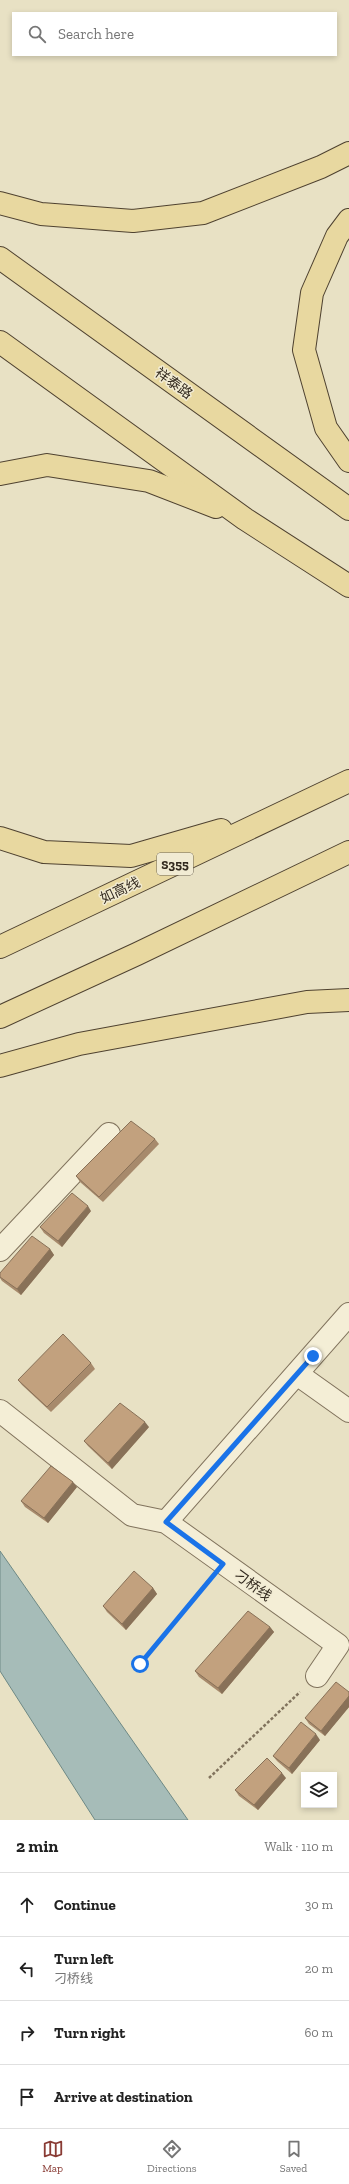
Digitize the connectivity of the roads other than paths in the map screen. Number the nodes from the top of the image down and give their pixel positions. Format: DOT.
graph roads {
  1 [pos="349,153"];
  2 [pos="0,203"];
  3 [pos="349,220"];
  4 [pos="0,258"];
  5 [pos="0,342"];
  6 [pos="349,461"];
  7 [pos="0,474"];
  8 [pos="349,509"];
  9 [pos="245,519"];
  10 [pos="349,586"];
  11 [pos="349,781"];
  12 [pos="282,813"];
  13 [pos="0,838"];
  14 [pos="349,852"];
  15 [pos="0,947"];
  16 [pos="349,1000"];
  17 [pos="0,1017"];
  18 [pos="0,1066"];
  19 [pos="109,1134"];
  20 [pos="0,1250"];
  21 [pos="349,1314"];
  22 [pos="297,1374"];
  23 [pos="0,1411"];
  24 [pos="349,1411"];
  25 [pos="166,1522"];
  26 [pos="317,1676"];
  1 -- 2 [label="main road"];
  3 -- 6 [label="main road"];
  4 -- 8 [label="main road, 祥泰路"];
  5 -- 9 [label="main road"];
  7 -- 9 [label="main road"];
  9 -- 10 [label="main road"];
  11 -- 12 [label="main road, 如高线 / S355"];
  12 -- 13 [label="main road"];
  12 -- 15 [label="main road, 如高线 / S355"];
  14 -- 17 [label="main road"];
  16 -- 18 [label="main road"];
  19 -- 20 [label="street"];
  21 -- 22 [label="street"];
  22 -- 24 [label="street"];
  22 -- 25 [label="street"];
  23 -- 25 [label="street, 刁桥线"];
  25 -- 26 [label="street, 刁桥线"];
}
